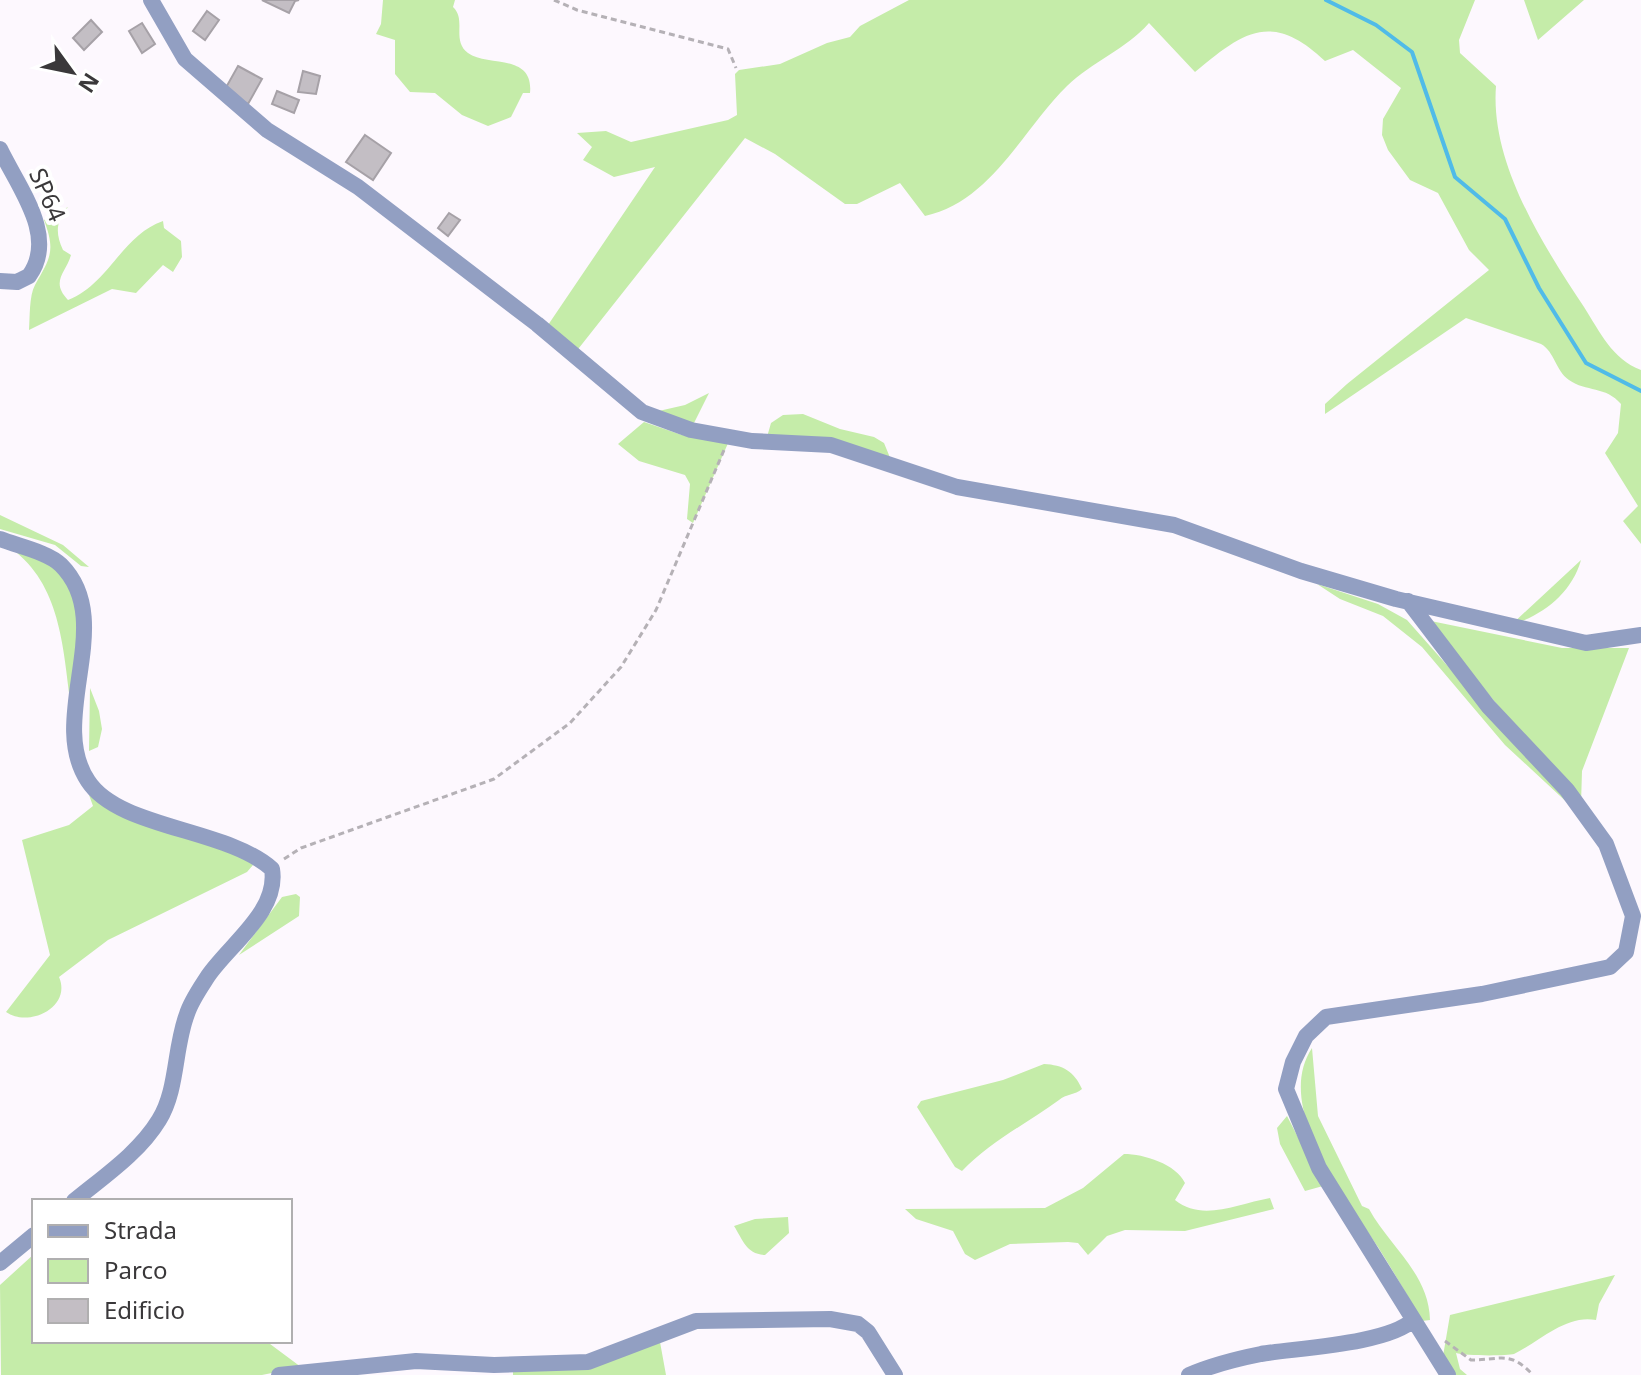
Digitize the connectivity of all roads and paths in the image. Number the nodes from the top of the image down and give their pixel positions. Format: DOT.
graph roads {
  1 [pos="151,0"];
  2 [pos="554,0"];
  3 [pos="736,68"];
  4 [pos="0,149"];
  5 [pos="0,281"];
  6 [pos="727,436"];
  7 [pos="0,539"];
  8 [pos="1408,601"];
  9 [pos="1641,635"];
  10 [pos="272,869"];
  11 [pos="76,1199"];
  12 [pos="32,1237"];
  13 [pos="0,1263"];
  14 [pos="1413,1320"];
  15 [pos="1422,1335"];
  16 [pos="279,1375"];
  17 [pos="895,1375"];
  18 [pos="1189,1375"];
  19 [pos="1448,1375"];
  20 [pos="1533,1375"];
  1 -- 6 [label="street"];
  2 -- 3 [label="path"];
  4 -- 5 [label="street, SP64 / SP64"];
  6 -- 8 [label="street"];
  6 -- 10 [label="path"];
  7 -- 10 [label="street"];
  8 -- 9 [label="street"];
  8 -- 14 [label="street"];
  10 -- 11 [label="street"];
  12 -- 13 [label="street"];
  14 -- 15 [label="street"];
  14 -- 18 [label="street"];
  15 -- 19 [label="street"];
  15 -- 20 [label="path"];
  16 -- 17 [label="street"];
}
